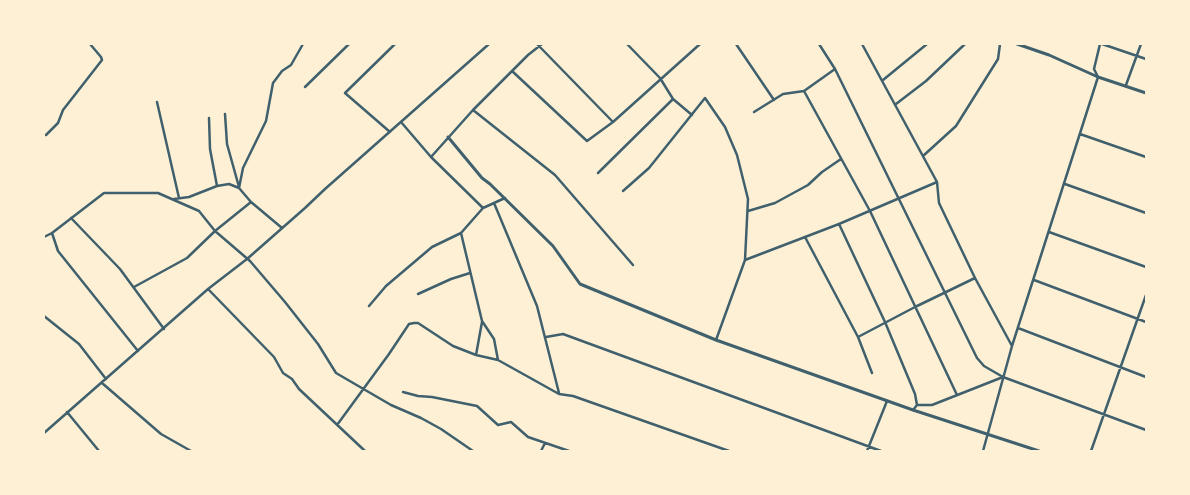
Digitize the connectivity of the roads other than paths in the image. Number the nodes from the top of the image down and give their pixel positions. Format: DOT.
graph roads {
  1 [pos="90,44"];
  2 [pos="303,44"];
  3 [pos="349,44"];
  4 [pos="395,44"];
  5 [pos="489,44"];
  6 [pos="627,44"];
  7 [pos="700,44"];
  8 [pos="736,44"];
  9 [pos="819,44"];
  10 [pos="862,44"];
  11 [pos="927,44"];
  12 [pos="965,44"];
  13 [pos="1000,44"];
  14 [pos="1017,44"];
  15 [pos="1101,44"];
  16 [pos="1141,44"];
  17 [pos="485,45"];
  18 [pos="540,45"];
  19 [pos="1137,56"];
  20 [pos="1146,59"];
  21 [pos="835,69"];
  22 [pos="512,71"];
  23 [pos="1098,77"];
  24 [pos="660,78"];
  25 [pos="883,80"];
  26 [pos="1126,85"];
  27 [pos="305,87"];
  28 [pos="804,91"];
  29 [pos="1146,93"];
  30 [pos="673,99"];
  31 [pos="774,100"];
  32 [pos="157,102"];
  33 [pos="896,104"];
  34 [pos="473,110"];
  35 [pos="754,112"];
  36 [pos="226,114"];
  37 [pos="692,115"];
  38 [pos="209,118"];
  39 [pos="401,122"];
  40 [pos="613,122"];
  41 [pos="390,132"];
  42 [pos="1080,134"];
  43 [pos="46,135"];
  44 [pos="448,137"];
  45 [pos="923,156"];
  46 [pos="431,157"];
  47 [pos="1146,157"];
  48 [pos="841,159"];
  49 [pos="598,173"];
  50 [pos="937,182"];
  51 [pos="1065,184"];
  52 [pos="217,186"];
  53 [pos="239,188"];
  54 [pos="623,191"];
  55 [pos="899,197"];
  56 [pos="179,198"];
  57 [pos="505,198"];
  58 [pos="173,199"];
  59 [pos="251,202"];
  60 [pos="494,203"];
  61 [pos="483,208"];
  62 [pos="748,211"];
  63 [pos="870,211"];
  64 [pos="1146,213"];
  65 [pos="71,218"];
  66 [pos="839,224"];
  67 [pos="282,228"];
  68 [pos="215,231"];
  69 [pos="1049,232"];
  70 [pos="52,233"];
  71 [pos="461,233"];
  72 [pos="44,237"];
  73 [pos="805,237"];
  74 [pos="247,259"];
  75 [pos="745,260"];
  76 [pos="633,265"];
  77 [pos="1146,267"];
  78 [pos="470,273"];
  79 [pos="975,278"];
  80 [pos="1034,280"];
  81 [pos="134,287"];
  82 [pos="208,289"];
  83 [pos="945,292"];
  84 [pos="418,294"];
  85 [pos="1146,295"];
  86 [pos="369,306"];
  87 [pos="915,307"];
  88 [pos="44,316"];
  89 [pos="1138,319"];
  90 [pos="482,321"];
  91 [pos="885,322"];
  92 [pos="1146,322"];
  93 [pos="1018,328"];
  94 [pos="164,329"];
  95 [pos="546,337"];
  96 [pos="858,337"];
  97 [pos="716,340"];
  98 [pos="1012,346"];
  99 [pos="138,351"];
  100 [pos="476,355"];
  101 [pos="498,360"];
  102 [pos="1120,368"];
  103 [pos="872,373"];
  104 [pos="1004,377"];
  105 [pos="1146,377"];
  106 [pos="106,379"];
  107 [pos="102,383"];
  108 [pos="363,389"];
  109 [pos="403,392"];
  110 [pos="559,394"];
  111 [pos="957,395"];
  112 [pos="887,401"];
  113 [pos="917,405"];
  114 [pos="913,410"];
  115 [pos="66,412"];
  116 [pos="1104,416"];
  117 [pos="337,425"];
  118 [pos="1146,430"];
  119 [pos="44,432"];
  120 [pos="988,434"];
  121 [pos="545,443"];
  122 [pos="869,447"];
  123 [pos="99,451"];
  124 [pos="191,451"];
  125 [pos="366,451"];
  126 [pos="473,451"];
  127 [pos="541,451"];
  128 [pos="569,451"];
  129 [pos="729,451"];
  130 [pos="868,451"];
  131 [pos="881,451"];
  132 [pos="982,451"];
  133 [pos="1039,451"];
  134 [pos="1091,451"];
  1 -- 43 [label="street"];
  2 -- 53 [label="street"];
  3 -- 27 [label="street"];
  4 -- 41 [label="street"];
  5 -- 17 [label="street"];
  6 -- 24 [label="street"];
  7 -- 24 [label="street"];
  8 -- 31 [label="street"];
  9 -- 21 [label="street"];
  10 -- 25 [label="street"];
  11 -- 25 [label="street"];
  12 -- 33 [label="street"];
  13 -- 45 [label="street"];
  14 -- 23 [label="street"];
  15 -- 19 [label="street"];
  15 -- 23 [label="street"];
  16 -- 19 [label="street"];
  17 -- 39 [label="street"];
  18 -- 22 [label="street"];
  18 -- 40 [label="street"];
  19 -- 20 [label="street"];
  19 -- 26 [label="street"];
  21 -- 28 [label="street"];
  21 -- 55 [label="street"];
  22 -- 34 [label="street"];
  22 -- 40 [label="street"];
  23 -- 26 [label="street"];
  23 -- 42 [label="street"];
  24 -- 30 [label="street"];
  24 -- 40 [label="street"];
  25 -- 33 [label="street"];
  26 -- 29 [label="street"];
  28 -- 31 [label="street"];
  28 -- 48 [label="street"];
  30 -- 37 [label="street"];
  30 -- 49 [label="street"];
  31 -- 35 [label="street"];
  32 -- 56 [label="street"];
  33 -- 45 [label="street"];
  34 -- 44 [label="street"];
  34 -- 76 [label="street"];
  36 -- 53 [label="street"];
  37 -- 54 [label="street"];
  37 -- 62 [label="street"];
  38 -- 52 [label="street"];
  39 -- 41 [label="street"];
  39 -- 46 [label="street"];
  41 -- 67 [label="street"];
  42 -- 47 [label="street"];
  42 -- 51 [label="street"];
  44 -- 46 [label="street"];
  44 -- 57 [label="street"];
  45 -- 50 [label="street"];
  46 -- 61 [label="street"];
  48 -- 62 [label="street"];
  48 -- 63 [label="street"];
  50 -- 55 [label="street"];
  50 -- 79 [label="street"];
  51 -- 64 [label="street"];
  51 -- 69 [label="street"];
  52 -- 53 [label="street"];
  52 -- 56 [label="street"];
  53 -- 59 [label="street"];
  55 -- 63 [label="street"];
  55 -- 83 [label="street"];
  56 -- 58 [label="street"];
  57 -- 60 [label="street"];
  57 -- 97 [label="street"];
  58 -- 65 [label="street"];
  58 -- 68 [label="street"];
  59 -- 67 [label="street"];
  59 -- 68 [label="street"];
  60 -- 61 [label="street"];
  60 -- 95 [label="street"];
  61 -- 71 [label="street"];
  62 -- 75 [label="street"];
  63 -- 66 [label="street"];
  63 -- 87 [label="street"];
  65 -- 70 [label="street"];
  65 -- 81 [label="street"];
  66 -- 73 [label="street"];
  66 -- 91 [label="street"];
  67 -- 74 [label="street"];
  68 -- 74 [label="street"];
  68 -- 81 [label="street"];
  69 -- 77 [label="street"];
  69 -- 80 [label="street"];
  70 -- 72 [label="street"];
  70 -- 99 [label="street"];
  71 -- 78 [label="street"];
  71 -- 86 [label="street"];
  73 -- 75 [label="street"];
  73 -- 96 [label="street"];
  74 -- 82 [label="street"];
  74 -- 108 [label="street"];
  75 -- 97 [label="street"];
  78 -- 84 [label="street"];
  78 -- 90 [label="street"];
  79 -- 83 [label="street"];
  79 -- 98 [label="street"];
  80 -- 89 [label="street"];
  80 -- 93 [label="street"];
  81 -- 94 [label="street"];
  82 -- 94 [label="street"];
  82 -- 117 [label="street"];
  83 -- 87 [label="street"];
  83 -- 104 [label="street"];
  85 -- 89 [label="street"];
  87 -- 91 [label="street"];
  87 -- 111 [label="street"];
  88 -- 106 [label="street"];
  89 -- 92 [label="street"];
  89 -- 102 [label="street"];
  90 -- 100 [label="street"];
  90 -- 101 [label="street"];
  91 -- 96 [label="street"];
  91 -- 113 [label="street"];
  93 -- 98 [label="street"];
  93 -- 102 [label="street"];
  94 -- 99 [label="street"];
  95 -- 110 [label="street"];
  95 -- 122 [label="street"];
  96 -- 103 [label="street"];
  97 -- 112 [label="street"];
  98 -- 104 [label="street"];
  99 -- 106 [label="street"];
  100 -- 101 [label="street"];
  100 -- 108 [label="street"];
  101 -- 110 [label="street"];
  102 -- 105 [label="street"];
  102 -- 116 [label="street"];
  104 -- 111 [label="street"];
  104 -- 116 [label="street"];
  104 -- 120 [label="street"];
  106 -- 107 [label="street"];
  107 -- 115 [label="street"];
  107 -- 124 [label="street"];
  108 -- 117 [label="street"];
  108 -- 126 [label="street"];
  109 -- 121 [label="street"];
  110 -- 129 [label="street"];
  111 -- 113 [label="street"];
  112 -- 114 [label="street"];
  112 -- 122 [label="street"];
  113 -- 114 [label="street"];
  114 -- 120 [label="street"];
  115 -- 119 [label="street"];
  115 -- 123 [label="street"];
  116 -- 118 [label="street"];
  116 -- 134 [label="street"];
  117 -- 125 [label="street"];
  120 -- 132 [label="street"];
  120 -- 133 [label="street"];
  121 -- 127 [label="street"];
  121 -- 128 [label="street"];
  122 -- 130 [label="street"];
  122 -- 131 [label="street"];
}
